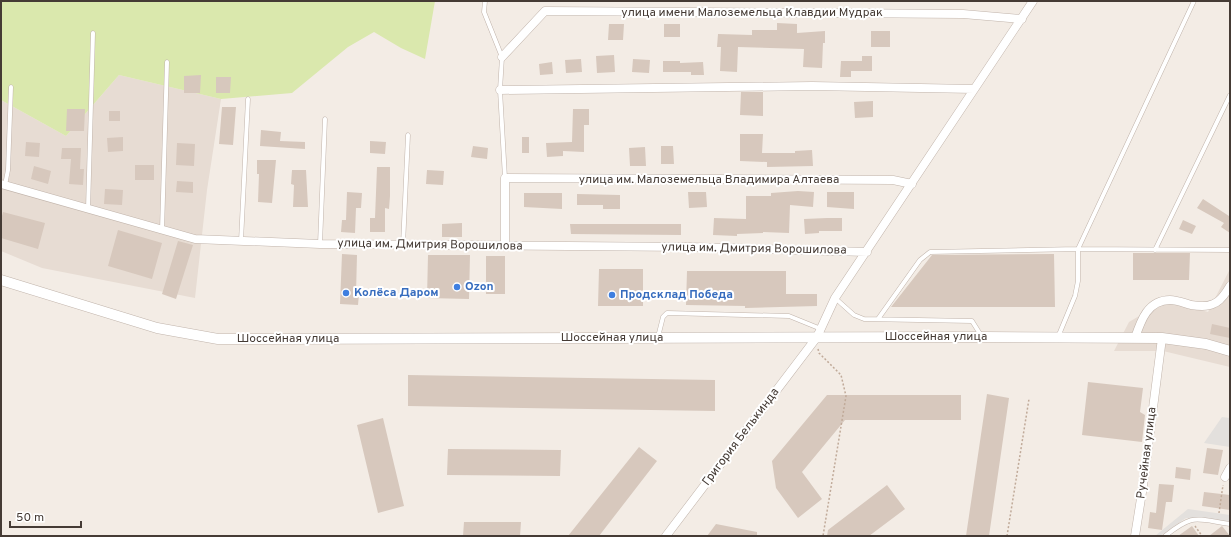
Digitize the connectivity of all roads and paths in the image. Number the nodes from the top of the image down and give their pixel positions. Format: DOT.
graph roads {
  1 [pos="485,1"];
  2 [pos="1033,1"];
  3 [pos="1194,1"];
  4 [pos="1022,19"];
  5 [pos="93,33"];
  6 [pos="502,57"];
  7 [pos="167,62"];
  8 [pos="11,87"];
  9 [pos="974,89"];
  10 [pos="500,90"];
  11 [pos="1230,95"];
  12 [pos="248,99"];
  13 [pos="325,118"];
  14 [pos="408,135"];
  15 [pos="505,178"];
  16 [pos="3,184"];
  17 [pos="912,184"];
  18 [pos="88,209"];
  19 [pos="162,232"];
  20 [pos="241,241"];
  21 [pos="320,244"];
  22 [pos="403,245"];
  23 [pos="506,246"];
  24 [pos="1078,249"];
  25 [pos="1155,250"];
  26 [pos="1230,250"];
  27 [pos="867,252"];
  28 [pos="1,280"];
  29 [pos="1230,286"];
  30 [pos="835,298"];
  31 [pos="878,319"];
  32 [pos="819,333"];
  33 [pos="983,337"];
  34 [pos="658,338"];
  35 [pos="1058,338"];
  36 [pos="1134,338"];
  37 [pos="1162,338"];
  38 [pos="1230,351"];
  39 [pos="1029,399"];
  40 [pos="1230,469"];
  41 [pos="1225,477"];
  42 [pos="1219,513"];
  43 [pos="1192,519"];
  44 [pos="1230,524"];
  45 [pos="666,536"];
  46 [pos="823,536"];
  47 [pos="1007,536"];
  48 [pos="1134,536"];
  49 [pos="1165,536"];
  50 [pos="1202,536"];
  1 -- 6 [label="lane"];
  2 -- 4 [label="street, Григория Белькинда"];
  3 -- 24 [label="lane"];
  4 -- 6 [label="street, улица имени Малоземельца Клавдии Мудрак"];
  4 -- 9 [label="street, Григория Белькинда"];
  5 -- 18 [label="lane"];
  6 -- 10 [label="lane"];
  7 -- 19 [label="lane"];
  8 -- 16 [label="lane"];
  9 -- 10 [label="street"];
  9 -- 17 [label="street, Григория Белькинда"];
  10 -- 15 [label="lane"];
  11 -- 25 [label="lane"];
  12 -- 20 [label="lane"];
  13 -- 21 [label="lane"];
  14 -- 22 [label="lane"];
  15 -- 17 [label="street, улица им. Малоземельца Владимира Алтаева"];
  15 -- 23 [label="street"];
  16 -- 18 [label="street, улица им. Дмитрия Ворошилова"];
  17 -- 27 [label="street, Григория Белькинда"];
  18 -- 19 [label="street, улица им. Дмитрия Ворошилова"];
  19 -- 20 [label="street, улица им. Дмитрия Ворошилова"];
  20 -- 21 [label="street, улица им. Дмитрия Ворошилова"];
  21 -- 22 [label="street, улица им. Дмитрия Ворошилова"];
  22 -- 23 [label="street, улица им. Дмитрия Ворошилова"];
  23 -- 27 [label="street, улица им. Дмитрия Ворошилова"];
  24 -- 25 [label="lane"];
  24 -- 31 [label="lane"];
  24 -- 35 [label="lane"];
  25 -- 26 [label="lane"];
  27 -- 30 [label="street, Григория Белькинда"];
  28 -- 34 [label="street, Шоссейная улица"];
  29 -- 36 [label="street"];
  30 -- 31 [label="lane"];
  30 -- 32 [label="street, Григория Белькинда"];
  31 -- 33 [label="lane"];
  32 -- 33 [label="street, Шоссейная улица"];
  32 -- 34 [label="street, Шоссейная улица"];
  32 -- 34 [label="lane"];
  32 -- 45 [label="street, Григория Белькинда"];
  32 -- 46 [label="path"];
  33 -- 35 [label="street, Шоссейная улица"];
  35 -- 36 [label="street, Шоссейная улица"];
  36 -- 37 [label="street, Шоссейная улица"];
  37 -- 38 [label="street, Шоссейная улица"];
  37 -- 48 [label="street, Ручейная улица"];
  39 -- 47 [label="path"];
  40 -- 41 [label="street"];
  41 -- 42 [label="path"];
  43 -- 44 [label="lane"];
  43 -- 49 [label="lane"];
  43 -- 50 [label="path"];
}
